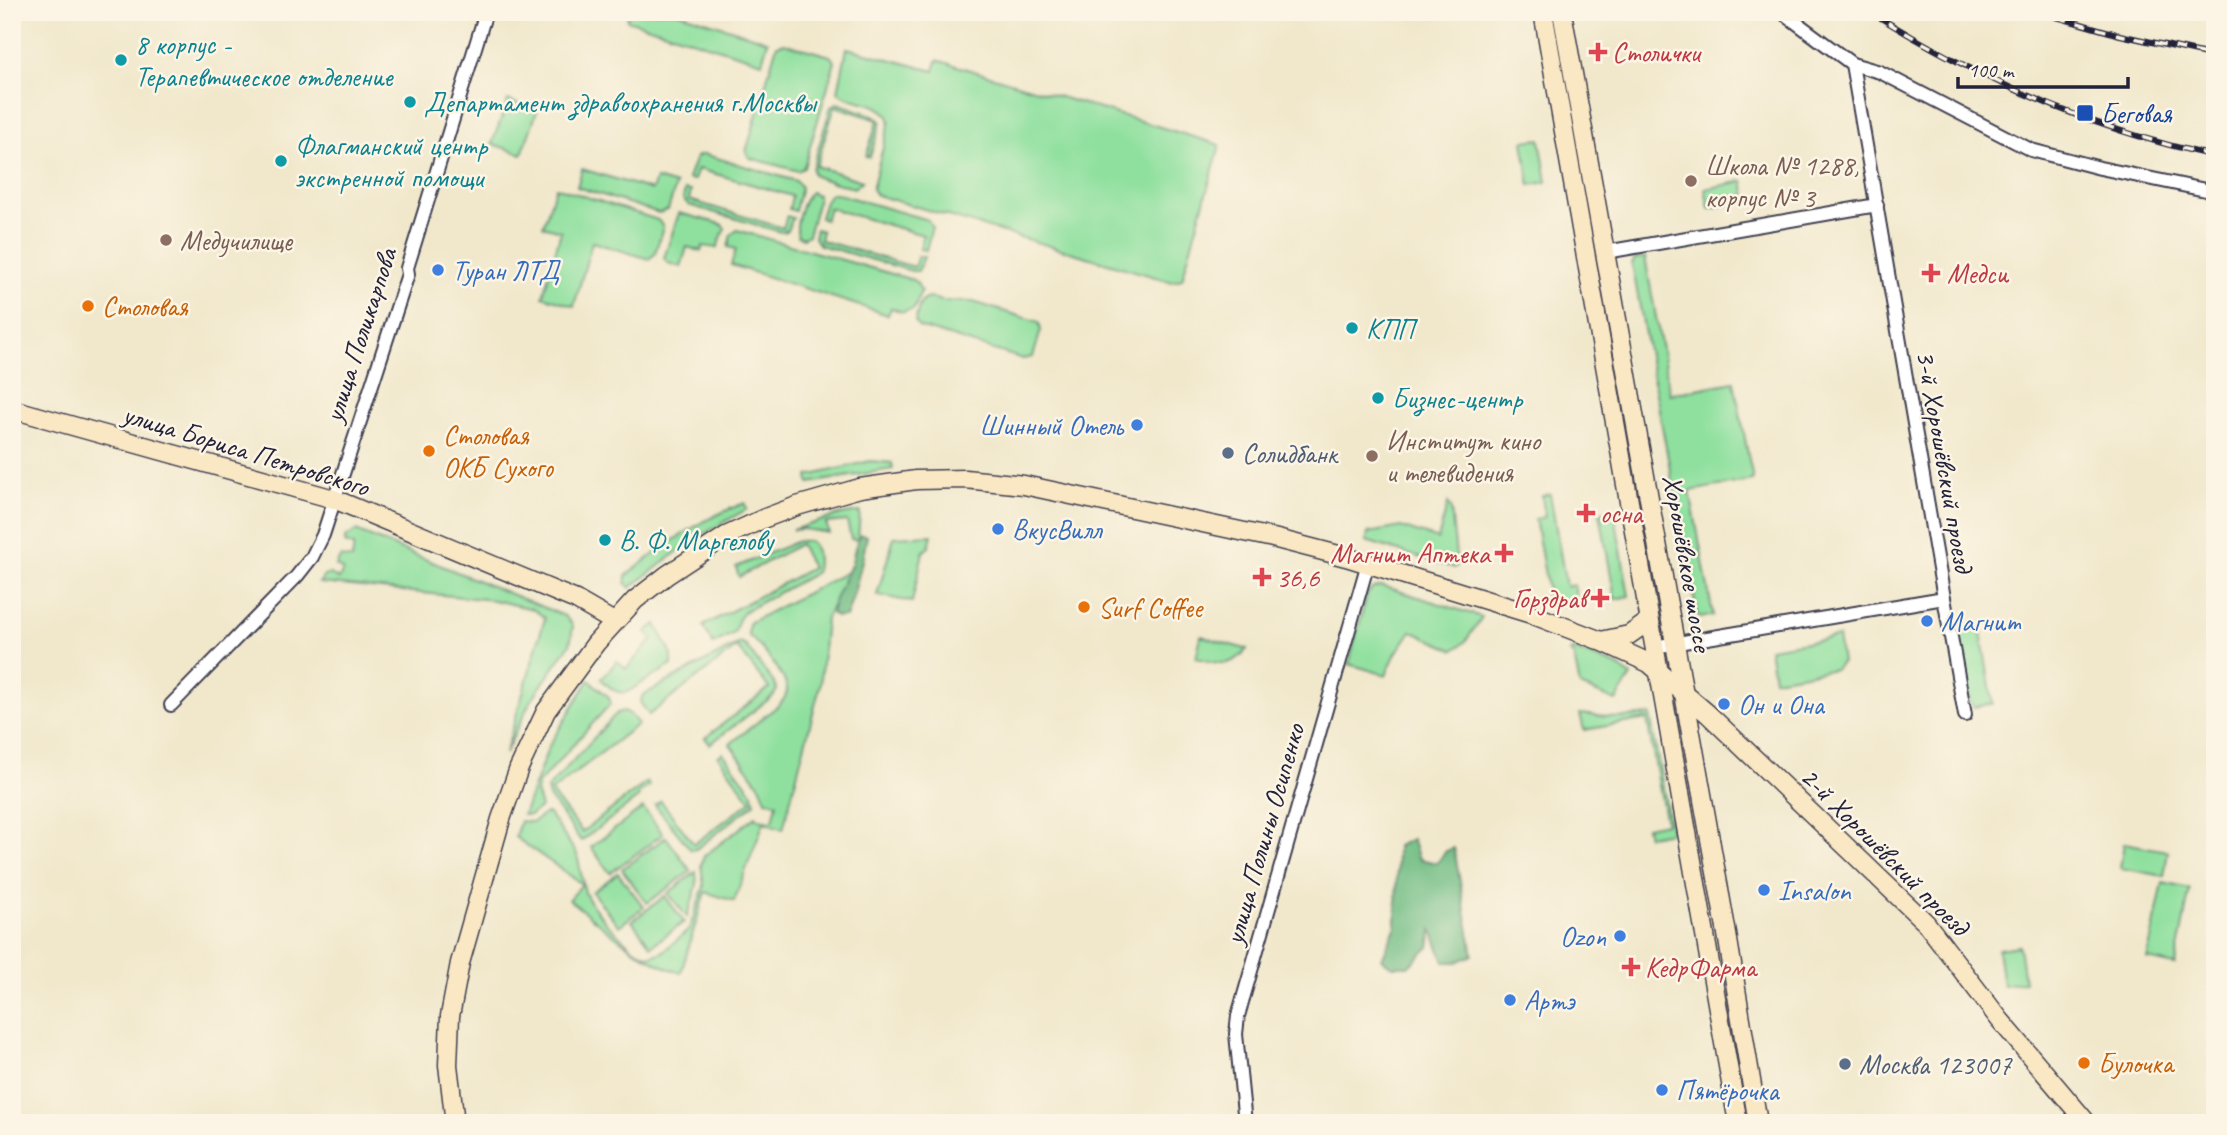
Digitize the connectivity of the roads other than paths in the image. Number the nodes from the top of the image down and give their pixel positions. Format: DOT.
graph roads {
  1 [pos="486,12"];
  2 [pos="1543,12"];
  3 [pos="1562,12"];
  4 [pos="1782,12"];
  5 [pos="1852,64"];
  6 [pos="2215,192"];
  7 [pos="1877,205"];
  8 [pos="1606,252"];
  9 [pos="12,409"];
  10 [pos="334,499"];
  11 [pos="1368,563"];
  12 [pos="1944,597"];
  13 [pos="1649,621"];
  14 [pos="614,622"];
  15 [pos="1601,641"];
  16 [pos="1654,647"];
  17 [pos="1676,647"];
  18 [pos="1658,670"];
  19 [pos="1684,694"];
  20 [pos="171,705"];
  21 [pos="1965,715"];
  22 [pos="1758,1122"];
  23 [pos="455,1123"];
  24 [pos="1245,1123"];
  25 [pos="1738,1123"];
  26 [pos="2087,1123"];
  1 -- 10 [label="street, улица Поликарпова"];
  2 -- 13 [label="street, Хорошёвское шоссе"];
  3 -- 8 [label="street, Хорошёвское шоссе"];
  4 -- 5 [label="street"];
  5 -- 6 [label="street"];
  5 -- 7 [label="street, 3-й Хорошёвский проезд"];
  7 -- 8 [label="street"];
  7 -- 12 [label="street, 3-й Хорошёвский проезд"];
  8 -- 17 [label="street, Хорошёвское шоссе"];
  9 -- 10 [label="street, улица Бориса Петровского"];
  10 -- 14 [label="street, улица Бориса Петровского"];
  10 -- 20 [label="street, улица Поликарпова"];
  11 -- 14 [label="street, 2-й Хорошёвский проезд"];
  11 -- 15 [label="street, 2-й Хорошёвский проезд"];
  11 -- 24 [label="street, улица Полины Осипенко"];
  12 -- 17 [label="street, 3-й Хорошёвский проезд"];
  12 -- 21 [label="street"];
  13 -- 15 [label="street"];
  13 -- 16 [label="street, Хорошёвское шоссе"];
  14 -- 23 [label="street, 2-й Хорошёвский проезд"];
  15 -- 18 [label="street, 2-й Хорошёвский проезд"];
  16 -- 17 [label="street, 3-й Хорошёвский проезд"];
  16 -- 18 [label="street, Хорошёвское шоссе"];
  17 -- 18 [label="street"];
  17 -- 19 [label="street, Хорошёвское шоссе"];
  18 -- 19 [label="street, 2-й Хорошёвский проезд"];
  18 -- 25 [label="street, Хорошёвское шоссе"];
  19 -- 22 [label="street, Хорошёвское шоссе"];
  19 -- 26 [label="street, 2-й Хорошёвский проезд"];
}
